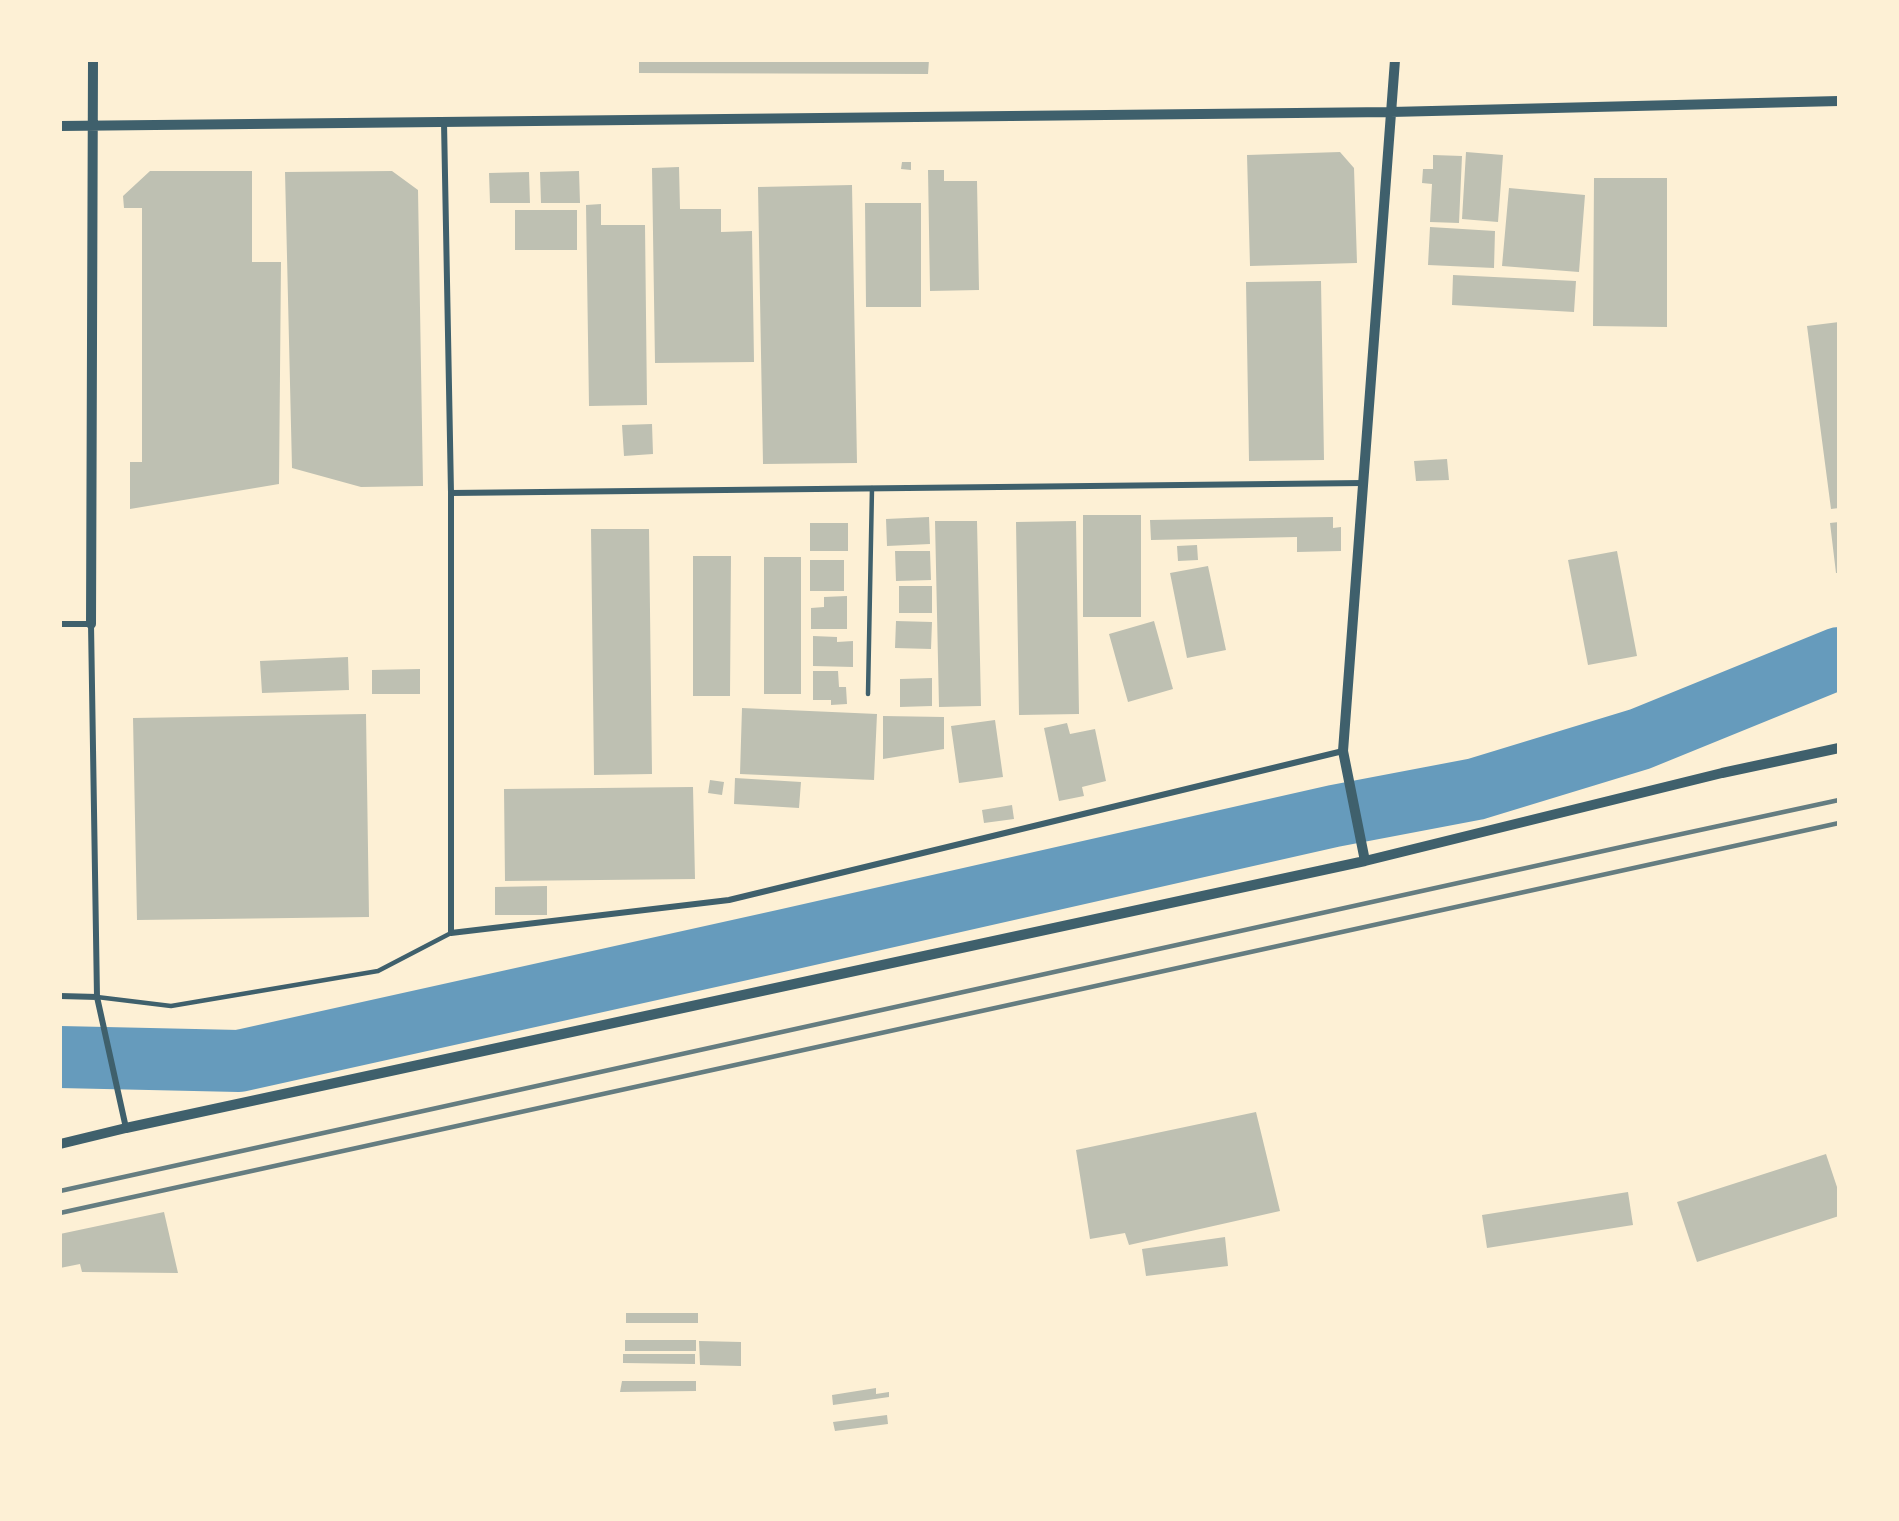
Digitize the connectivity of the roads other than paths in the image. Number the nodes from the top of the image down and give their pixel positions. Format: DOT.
graph roads {
  1 [pos="93,60"];
  2 [pos="1395,60"];
  3 [pos="1839,101"];
  4 [pos="1391,112"];
  5 [pos="444,122"];
  6 [pos="93,125"];
  7 [pos="60,126"];
  8 [pos="1364,483"];
  9 [pos="872,488"];
  10 [pos="451,493"];
  11 [pos="60,624"];
  12 [pos="91,624"];
  13 [pos="868,694"];
  14 [pos="1839,748"];
  15 [pos="1343,751"];
  16 [pos="1365,861"];
  17 [pos="451,933"];
  18 [pos="60,996"];
  19 [pos="97,997"];
  20 [pos="126,1128"];
  21 [pos="60,1144"];
  1 -- 6 [label="street"];
  2 -- 4 [label="street"];
  3 -- 4 [label="street"];
  4 -- 5 [label="street"];
  4 -- 8 [label="street"];
  5 -- 6 [label="street"];
  5 -- 10 [label="street"];
  6 -- 7 [label="street"];
  6 -- 12 [label="street"];
  8 -- 9 [label="street"];
  8 -- 15 [label="street"];
  9 -- 10 [label="street"];
  9 -- 13 [label="lane"];
  10 -- 17 [label="street"];
  11 -- 12 [label="street"];
  12 -- 19 [label="street"];
  14 -- 16 [label="street"];
  15 -- 16 [label="street"];
  15 -- 17 [label="street"];
  16 -- 20 [label="street"];
  17 -- 19 [label="lane"];
  18 -- 19 [label="street"];
  19 -- 20 [label="street"];
  20 -- 21 [label="street"];
}
